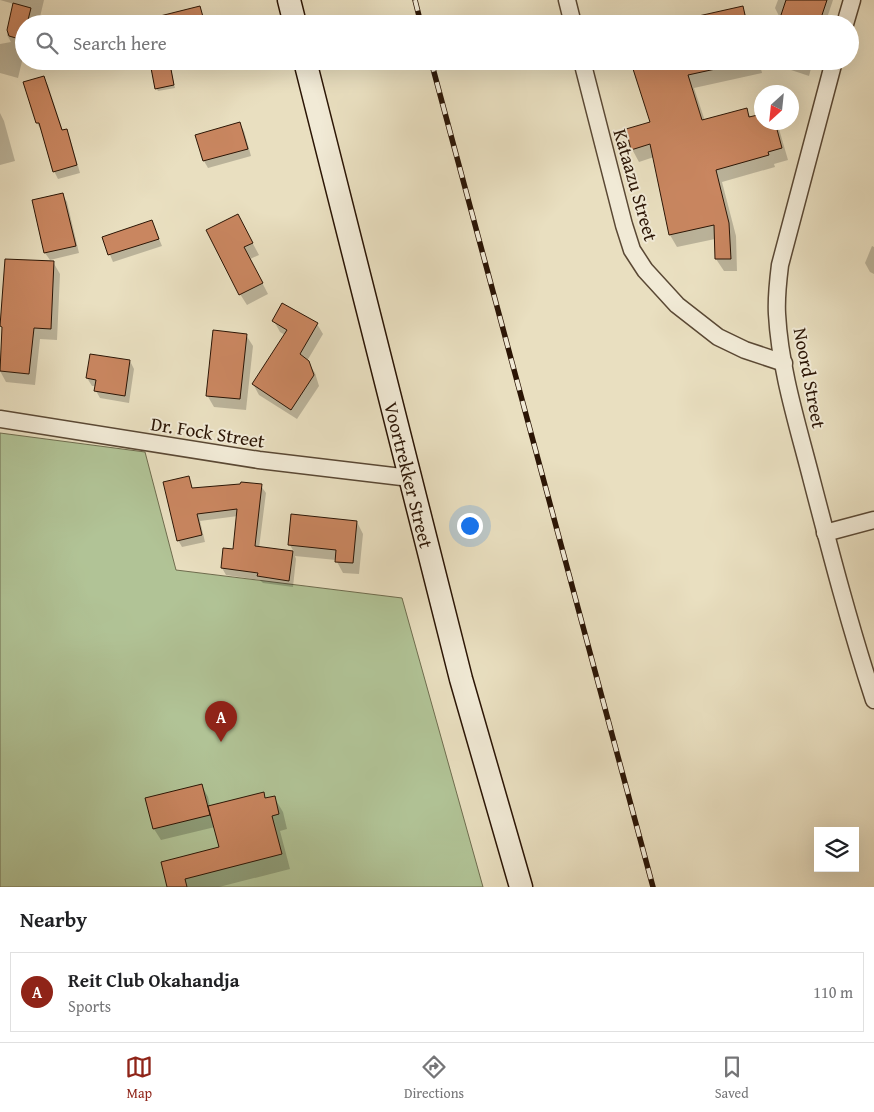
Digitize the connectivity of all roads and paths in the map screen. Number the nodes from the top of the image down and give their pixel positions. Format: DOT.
graph roads {
  1 [pos="289,0"];
  2 [pos="567,0"];
  3 [pos="852,0"];
  4 [pos="293,15"];
  5 [pos="571,15"];
  6 [pos="848,15"];
  7 [pos="307,70"];
  8 [pos="584,70"];
  9 [pos="832,70"];
  10 [pos="784,363"];
  11 [pos="0,419"];
  12 [pos="410,478"];
  13 [pos="874,520"];
  14 [pos="825,533"];
  15 [pos="874,700"];
  16 [pos="521,887"];
  1 -- 4 [label="main road"];
  2 -- 5 [label="street"];
  3 -- 6 [label="street"];
  7 -- 12 [label="main road, Voortrekker Street"];
  8 -- 10 [label="street, Kataazu Street"];
  9 -- 10 [label="street, Noord Street"];
  10 -- 14 [label="street, Noord Street"];
  11 -- 12 [label="street, Dr. Fock Street"];
  12 -- 16 [label="main road, Voortrekker Street"];
  13 -- 14 [label="street"];
  14 -- 15 [label="street, Noord Street"];
}
